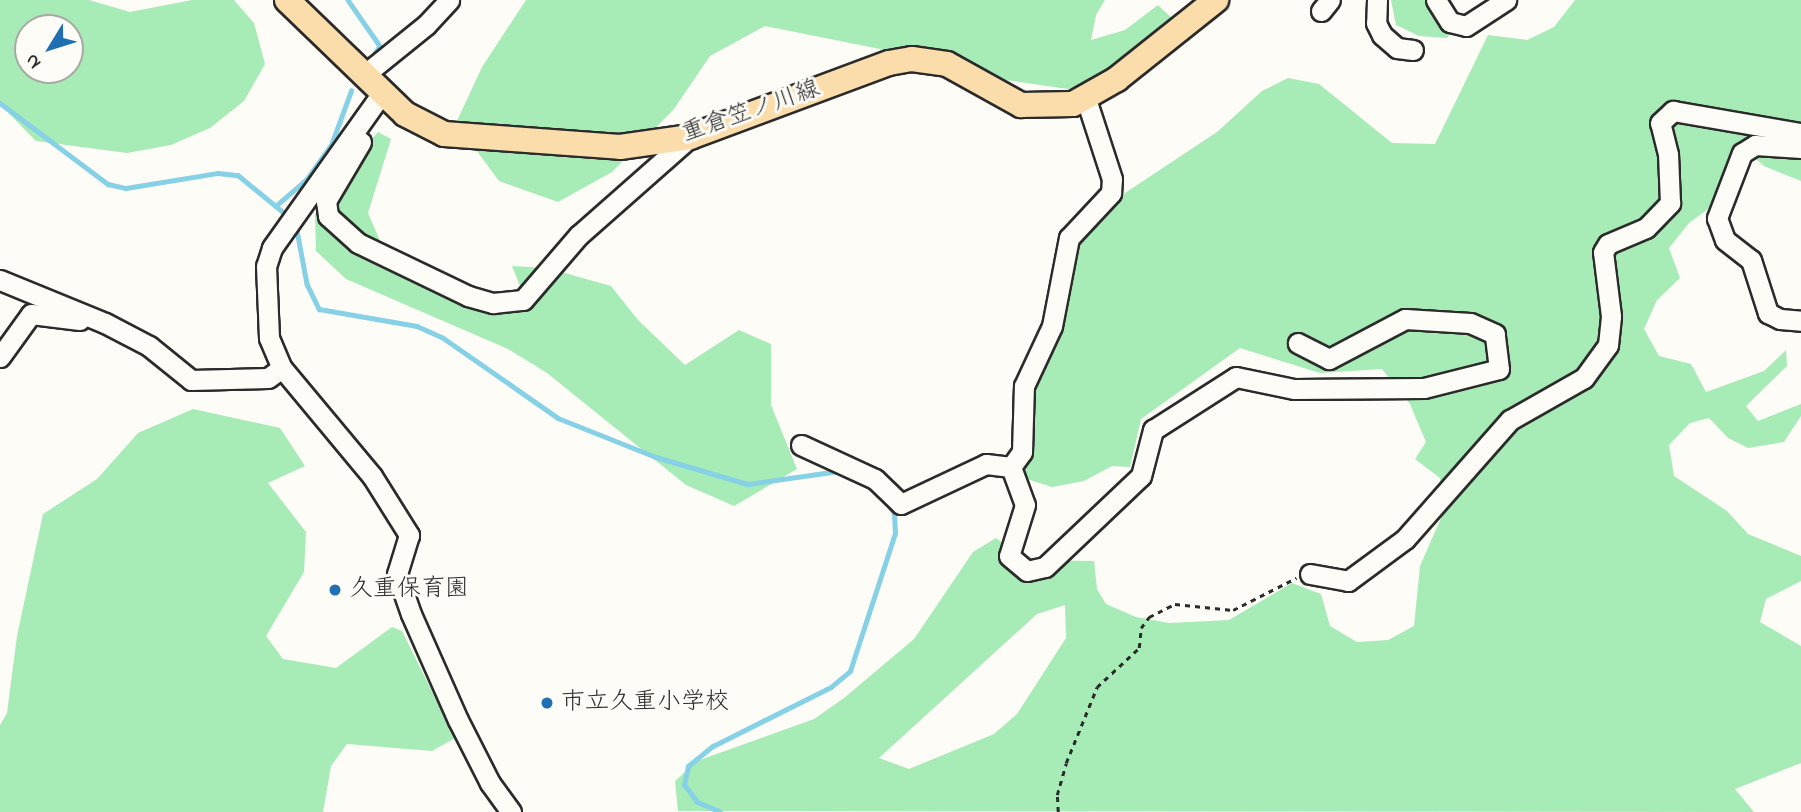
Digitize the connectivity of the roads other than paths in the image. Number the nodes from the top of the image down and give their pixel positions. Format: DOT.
graph roads {
  1 [pos="287,0"];
  2 [pos="449,0"];
  3 [pos="1216,0"];
  4 [pos="1377,0"];
  5 [pos="1436,0"];
  6 [pos="1506,0"];
  7 [pos="1412,50"];
  8 [pos="364,75"];
  9 [pos="382,93"];
  10 [pos="1086,99"];
  11 [pos="1801,133"];
  12 [pos="690,137"];
  13 [pos="1801,148"];
  14 [pos="0,279"];
  15 [pos="1801,321"];
  16 [pos="105,323"];
  17 [pos="1298,343"];
  18 [pos="0,357"];
  19 [pos="282,368"];
  20 [pos="801,445"];
  21 [pos="1011,467"];
  22 [pos="1310,574"];
  23 [pos="511,812"];
  1 -- 8 [label="main road, 重倉笠ノ川線"];
  2 -- 8 [label="street"];
  3 -- 10 [label="main road, 重倉笠ノ川線"];
  4 -- 7 [label="street"];
  5 -- 6 [label="street"];
  8 -- 9 [label="main road, 重倉笠ノ川線"];
  9 -- 12 [label="main road, 重倉笠ノ川線"];
  9 -- 12 [label="street"];
  9 -- 19 [label="street"];
  10 -- 12 [label="main road, 重倉笠ノ川線"];
  10 -- 21 [label="street"];
  11 -- 22 [label="street"];
  13 -- 15 [label="street"];
  14 -- 16 [label="street"];
  16 -- 18 [label="street"];
  16 -- 19 [label="street"];
  17 -- 21 [label="street"];
  19 -- 23 [label="street"];
  20 -- 21 [label="street"];
}
